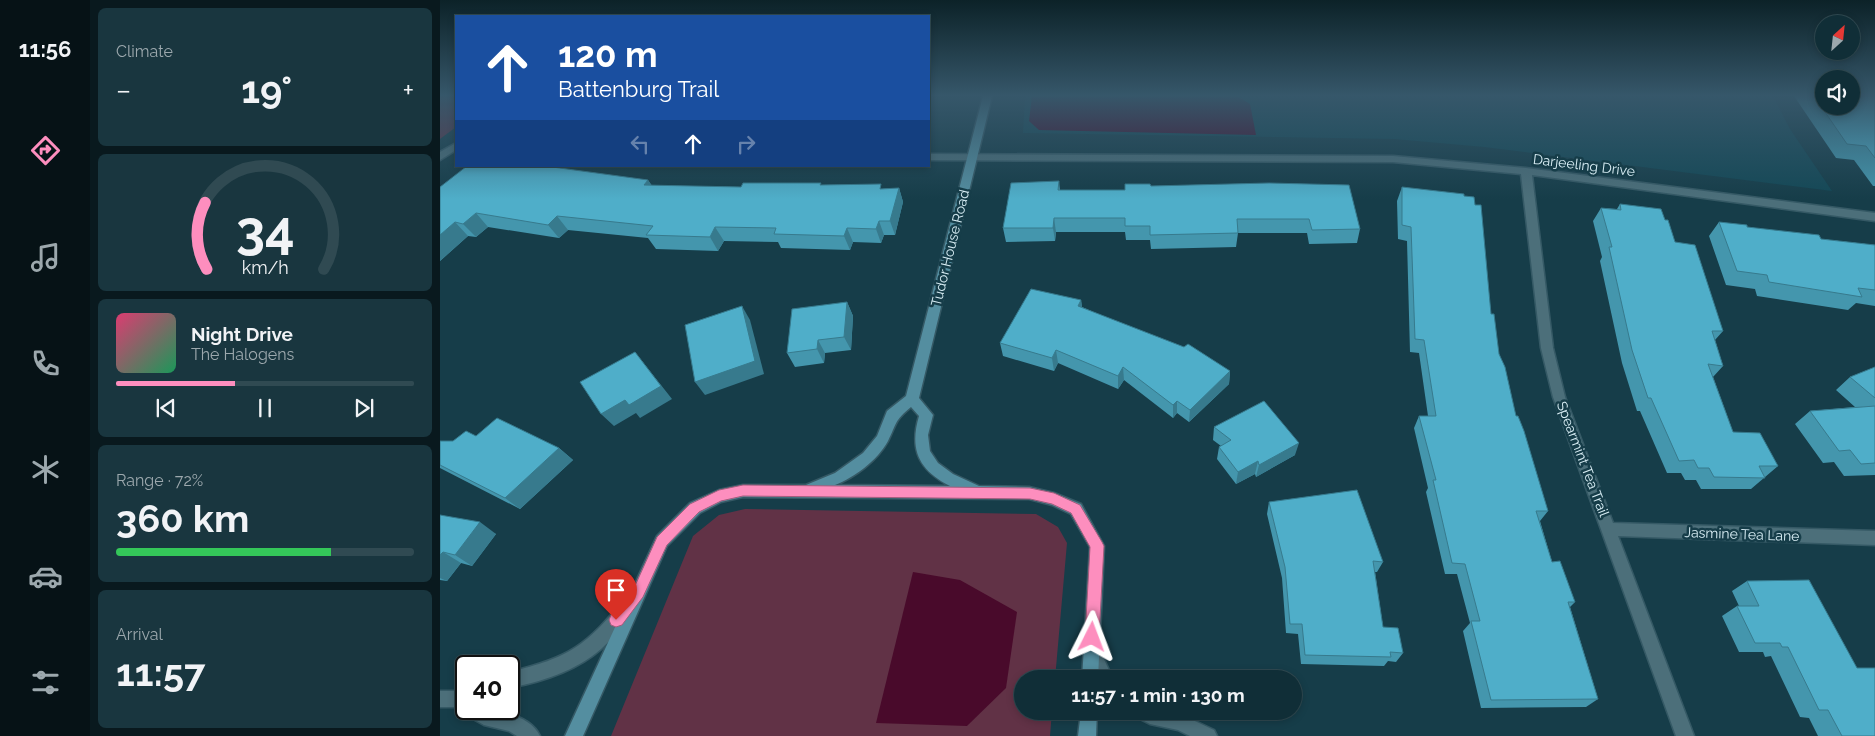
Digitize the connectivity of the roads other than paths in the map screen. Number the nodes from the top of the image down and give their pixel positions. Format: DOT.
graph roads {
  1 [pos="979,130"];
  2 [pos="455,147"];
  3 [pos="930,157"];
  4 [pos="972,157"];
  5 [pos="440,158"];
  6 [pos="1526,172"];
  7 [pos="1875,217"];
  8 [pos="912,399"];
  9 [pos="805,491"];
  10 [pos="981,493"];
  11 [pos="1609,529"];
  12 [pos="1875,538"];
  13 [pos="638,592"];
  14 [pos="1092,652"];
  15 [pos="1091,670"];
  16 [pos="1101,670"];
  17 [pos="520,678"];
  18 [pos="440,699"];
  19 [pos="455,701"];
  20 [pos="501,720"];
  21 [pos="1088,720"];
  22 [pos="1170,720"];
  23 [pos="531,736"];
  24 [pos="574,736"];
  25 [pos="1087,736"];
  26 [pos="1208,736"];
  27 [pos="1685,736"];
  1 -- 4 [label="street, Tudor House Road"];
  2 -- 5 [label="street"];
  3 -- 4 [label="street, Darjeeling Drive"];
  4 -- 6 [label="street, Darjeeling Drive"];
  4 -- 8 [label="street, Tudor House Road"];
  6 -- 7 [label="street, Darjeeling Drive"];
  6 -- 11 [label="street, Spearmint Tea Trail"];
  8 -- 9 [label="street"];
  8 -- 10 [label="street"];
  9 -- 10 [label="street"];
  9 -- 13 [label="street"];
  10 -- 14 [label="street"];
  11 -- 12 [label="street, Jasmine Tea Lane"];
  11 -- 27 [label="street, Spearmint Tea Trail"];
  13 -- 17 [label="street"];
  13 -- 24 [label="street"];
  14 -- 15 [label="street"];
  14 -- 16 [label="street"];
  18 -- 19 [label="street"];
  20 -- 23 [label="street"];
  21 -- 25 [label="street"];
  22 -- 26 [label="street"];
}
